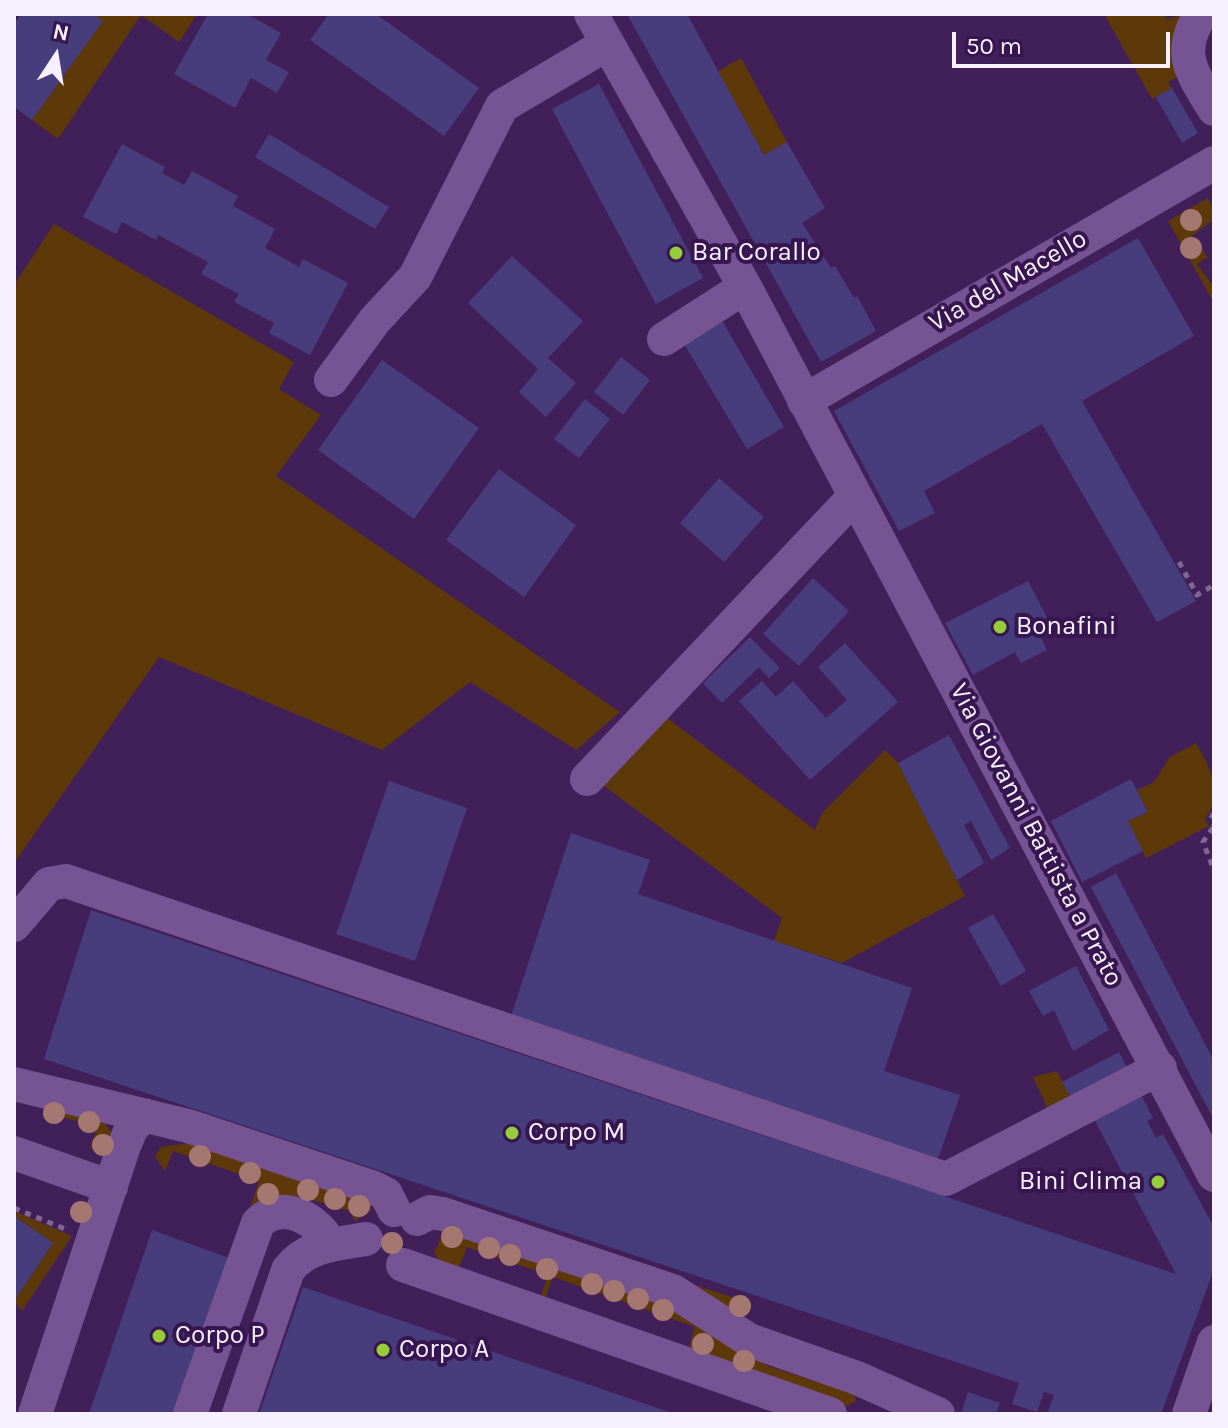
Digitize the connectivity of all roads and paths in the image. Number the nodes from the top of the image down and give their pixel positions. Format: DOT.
graph roads {
  1 [pos="591,14"];
  2 [pos="1201,14"];
  3 [pos="607,44"];
  4 [pos="1214,109"];
  5 [pos="1214,163"];
  6 [pos="745,287"];
  7 [pos="664,339"];
  8 [pos="331,380"];
  9 [pos="804,401"];
  10 [pos="855,496"];
  11 [pos="1179,562"];
  12 [pos="1214,585"];
  13 [pos="587,779"];
  14 [pos="1214,813"];
  15 [pos="1214,825"];
  16 [pos="1212,865"];
  17 [pos="14,925"];
  18 [pos="1160,1068"];
  19 [pos="14,1084"];
  20 [pos="144,1115"];
  21 [pos="14,1153"];
  22 [pos="1214,1175"];
  23 [pos="111,1187"];
  24 [pos="406,1214"];
  25 [pos="366,1239"];
  26 [pos="317,1248"];
  27 [pos="403,1265"];
  28 [pos="1214,1342"];
  29 [pos="904,1408"];
  30 [pos="35,1414"];
  31 [pos="190,1414"];
  32 [pos="239,1414"];
  33 [pos="830,1414"];
  34 [pos="938,1414"];
  35 [pos="1189,1414"];
  1 -- 3 [label="street, Via Giovanni Battista a Prato"];
  2 -- 4 [label="street"];
  3 -- 6 [label="street, Via Giovanni Battista a Prato"];
  3 -- 8 [label="street"];
  5 -- 9 [label="street, Via del Macello"];
  6 -- 7 [label="street"];
  6 -- 9 [label="street, Via Giovanni Battista a Prato"];
  9 -- 10 [label="street, Via Giovanni Battista a Prato"];
  10 -- 13 [label="street"];
  10 -- 18 [label="street, Via Giovanni Battista a Prato"];
  11 -- 12 [label="path"];
  14 -- 15 [label="path"];
  15 -- 16 [label="path"];
  17 -- 18 [label="street"];
  18 -- 22 [label="street, Via Giovanni Battista a Prato"];
  19 -- 20 [label="street"];
  20 -- 23 [label="street"];
  20 -- 24 [label="street"];
  21 -- 23 [label="street"];
  23 -- 30 [label="street"];
  24 -- 25 [label="street"];
  24 -- 27 [label="street"];
  24 -- 29 [label="street"];
  25 -- 26 [label="street"];
  25 -- 27 [label="street"];
  26 -- 31 [label="street"];
  26 -- 32 [label="street"];
  27 -- 33 [label="street"];
  28 -- 35 [label="street"];
  29 -- 34 [label="street"];
}
